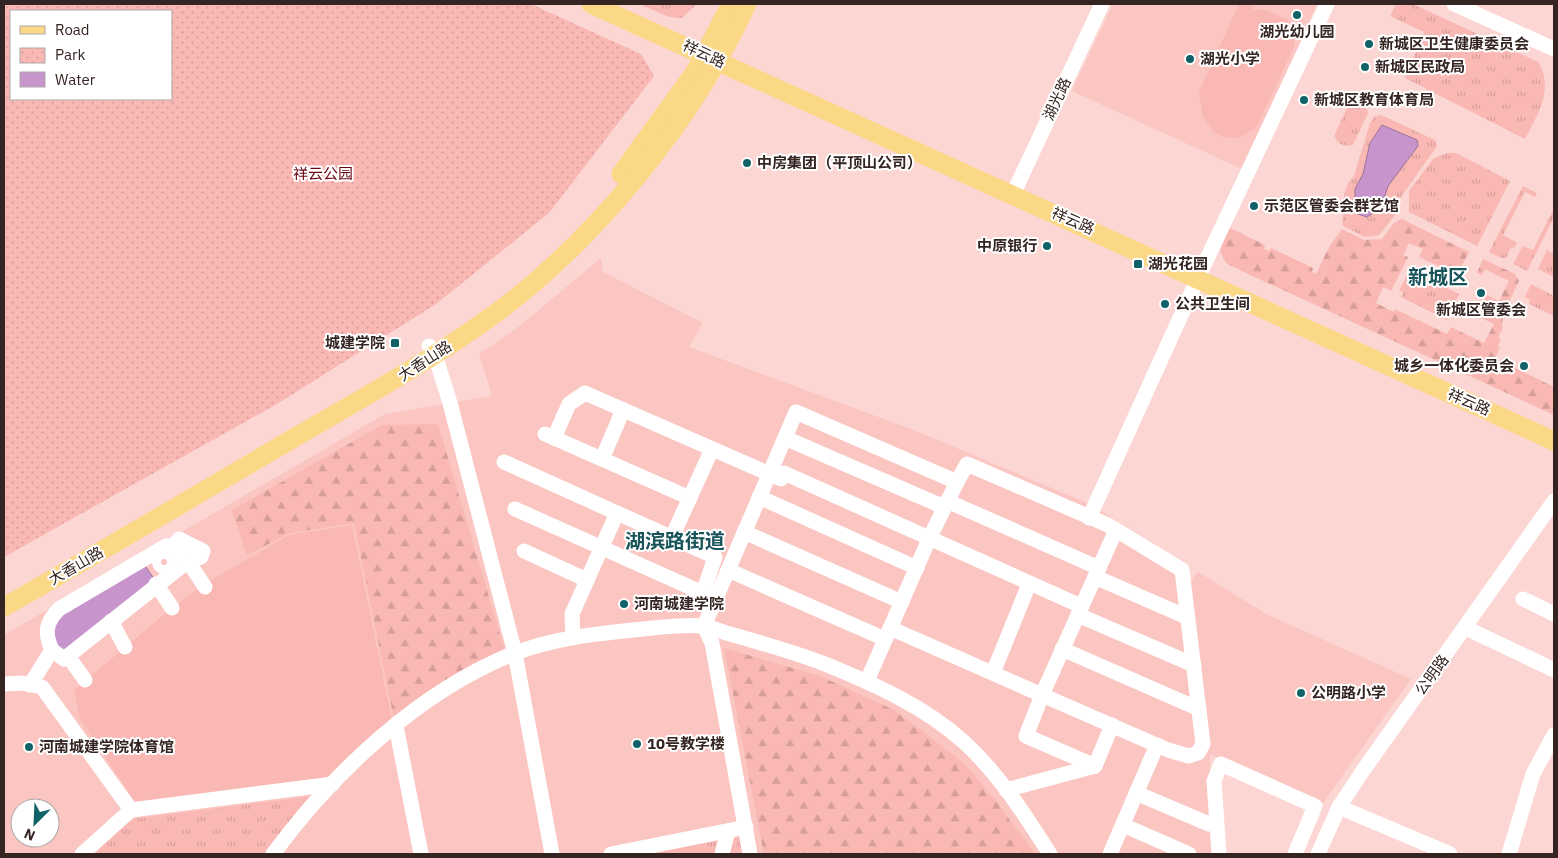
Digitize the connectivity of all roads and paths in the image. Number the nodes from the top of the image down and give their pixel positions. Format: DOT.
graph roads {
  1 [pos="591,4"];
  2 [pos="731,4"];
  3 [pos="747,4"];
  4 [pos="1102,4"];
  5 [pos="1327,4"];
  6 [pos="1454,4"];
  7 [pos="1554,49"];
  8 [pos="712,58"];
  9 [pos="1013,194"];
  10 [pos="1198,278"];
  11 [pos="432,351"];
  12 [pos="623,410"];
  13 [pos="784,438"];
  14 [pos="1554,441"];
  15 [pos="712,449"];
  16 [pos="602,459"];
  17 [pos="504,462"];
  18 [pos="770,474"];
  19 [pos="957,482"];
  20 [pos="759,497"];
  21 [pos="690,498"];
  22 [pos="1554,501"];
  23 [pos="946,504"];
  24 [pos="515,509"];
  25 [pos="617,513"];
  26 [pos="1090,518"];
  27 [pos="1116,530"];
  28 [pos="744,532"];
  29 [pos="672,537"];
  30 [pos="930,537"];
  31 [pos="601,548"];
  32 [pos="524,550"];
  33 [pos="164,563"];
  34 [pos="917,568"];
  35 [pos="728,570"];
  36 [pos="1097,572"];
  37 [pos="587,580"];
  38 [pos="1029,584"];
  39 [pos="205,587"];
  40 [pos="703,593"];
  41 [pos="4,594"];
  42 [pos="1523,599"];
  43 [pos="902,602"];
  44 [pos="4,607"];
  45 [pos="172,608"];
  46 [pos="1080,610"];
  47 [pos="1554,614"];
  48 [pos="1187,617"];
  49 [pos="111,621"];
  50 [pos="704,626"];
  51 [pos="1466,628"];
  52 [pos="888,634"];
  53 [pos="573,638"];
  54 [pos="125,647"];
  55 [pos="1062,649"];
  56 [pos="514,653"];
  57 [pos="48,655"];
  58 [pos="66,658"];
  59 [pos="1194,665"];
  60 [pos="1554,670"];
  61 [pos="994,673"];
  62 [pos="85,680"];
  63 [pos="867,681"];
  64 [pos="4,684"];
  65 [pos="30,684"];
  66 [pos="1042,695"];
  67 [pos="1199,709"];
  68 [pos="1112,725"];
  69 [pos="396,726"];
  70 [pos="1554,734"];
  71 [pos="1158,744"];
  72 [pos="1095,766"];
  73 [pos="333,784"];
  74 [pos="1006,790"];
  75 [pos="1136,792"];
  76 [pos="1340,807"];
  77 [pos="131,810"];
  78 [pos="1209,824"];
  79 [pos="1122,825"];
  80 [pos="746,827"];
  81 [pos="728,831"];
  82 [pos="82,854"];
  83 [pos="272,854"];
  84 [pos="422,854"];
  85 [pos="552,854"];
  86 [pos="611,854"];
  87 [pos="722,854"];
  88 [pos="750,854"];
  89 [pos="1050,854"];
  90 [pos="1110,854"];
  91 [pos="1189,854"];
  92 [pos="1219,854"];
  93 [pos="1295,854"];
  94 [pos="1318,854"];
  95 [pos="1450,854"];
  96 [pos="1509,854"];
  1 -- 8 [label="main road, 祥云路"];
  2 -- 8 [label="main road, 大香山路"];
  3 -- 8 [label="main road, 大香山路"];
  4 -- 9 [label="street, 湖光路"];
  5 -- 10 [label="street"];
  6 -- 7 [label="street"];
  8 -- 9 [label="main road, 祥云路"];
  8 -- 11 [label="main road, 大香山路"];
  9 -- 10 [label="main road, 祥云路"];
  10 -- 14 [label="main road, 祥云路"];
  10 -- 26 [label="street"];
  11 -- 41 [label="main road, 大香山路"];
  11 -- 44 [label="main road, 大香山路"];
  11 -- 56 [label="street"];
  12 -- 15 [label="street"];
  12 -- 16 [label="street"];
  12 -- 16 [label="street"];
  13 -- 18 [label="street"];
  13 -- 19 [label="street"];
  13 -- 23 [label="street"];
  15 -- 18 [label="street"];
  15 -- 21 [label="street"];
  16 -- 21 [label="street"];
  17 -- 25 [label="street"];
  18 -- 20 [label="street"];
  18 -- 30 [label="street"];
  19 -- 23 [label="street"];
  19 -- 26 [label="street"];
  20 -- 28 [label="street"];
  20 -- 34 [label="street"];
  21 -- 29 [label="street"];
  22 -- 51 [label="street, 公明路"];
  23 -- 30 [label="street"];
  23 -- 36 [label="street"];
  24 -- 31 [label="street"];
  25 -- 29 [label="street"];
  25 -- 31 [label="street"];
  26 -- 27 [label="street"];
  27 -- 36 [label="street"];
  27 -- 48 [label="street"];
  28 -- 35 [label="street"];
  28 -- 43 [label="street"];
  29 -- 40 [label="street"];
  30 -- 34 [label="street"];
  30 -- 38 [label="street"];
  31 -- 37 [label="street"];
  31 -- 40 [label="street"];
  32 -- 37 [label="street"];
  33 -- 39 [label="street"];
  33 -- 45 [label="street"];
  33 -- 49 [label="street"];
  33 -- 57 [label="street"];
  34 -- 43 [label="street"];
  35 -- 50 [label="street"];
  35 -- 52 [label="street"];
  36 -- 46 [label="street"];
  36 -- 48 [label="street"];
  37 -- 53 [label="street"];
  38 -- 46 [label="street"];
  38 -- 61 [label="street"];
  40 -- 50 [label="street"];
  42 -- 47 [label="street"];
  43 -- 52 [label="street"];
  46 -- 55 [label="street"];
  46 -- 59 [label="street"];
  48 -- 59 [label="street"];
  49 -- 54 [label="street"];
  49 -- 58 [label="street"];
  50 -- 53 [label="street"];
  50 -- 63 [label="street"];
  50 -- 80 [label="street"];
  51 -- 60 [label="street"];
  51 -- 76 [label="street, 公明路"];
  52 -- 61 [label="street"];
  52 -- 63 [label="street"];
  53 -- 56 [label="street"];
  55 -- 66 [label="street"];
  55 -- 67 [label="street"];
  56 -- 69 [label="street"];
  56 -- 85 [label="street"];
  57 -- 58 [label="street"];
  57 -- 65 [label="street"];
  58 -- 62 [label="street"];
  59 -- 67 [label="street"];
  61 -- 66 [label="street"];
  63 -- 74 [label="street"];
  64 -- 65 [label="street"];
  65 -- 77 [label="street"];
  66 -- 68 [label="street"];
  66 -- 72 [label="street"];
  67 -- 71 [label="street"];
  68 -- 71 [label="street"];
  68 -- 72 [label="street"];
  69 -- 73 [label="street"];
  69 -- 84 [label="street"];
  70 -- 96 [label="street"];
  71 -- 75 [label="street"];
  72 -- 74 [label="street"];
  73 -- 77 [label="street"];
  73 -- 83 [label="street"];
  74 -- 89 [label="street"];
  75 -- 78 [label="street"];
  75 -- 79 [label="street"];
  76 -- 94 [label="street, 公明路"];
  76 -- 95 [label="street"];
  77 -- 82 [label="street"];
  79 -- 90 [label="street"];
  79 -- 91 [label="street"];
  80 -- 81 [label="street"];
  80 -- 88 [label="street"];
  81 -- 86 [label="street"];
  81 -- 87 [label="street"];
  92 -- 93 [label="street"];
}
